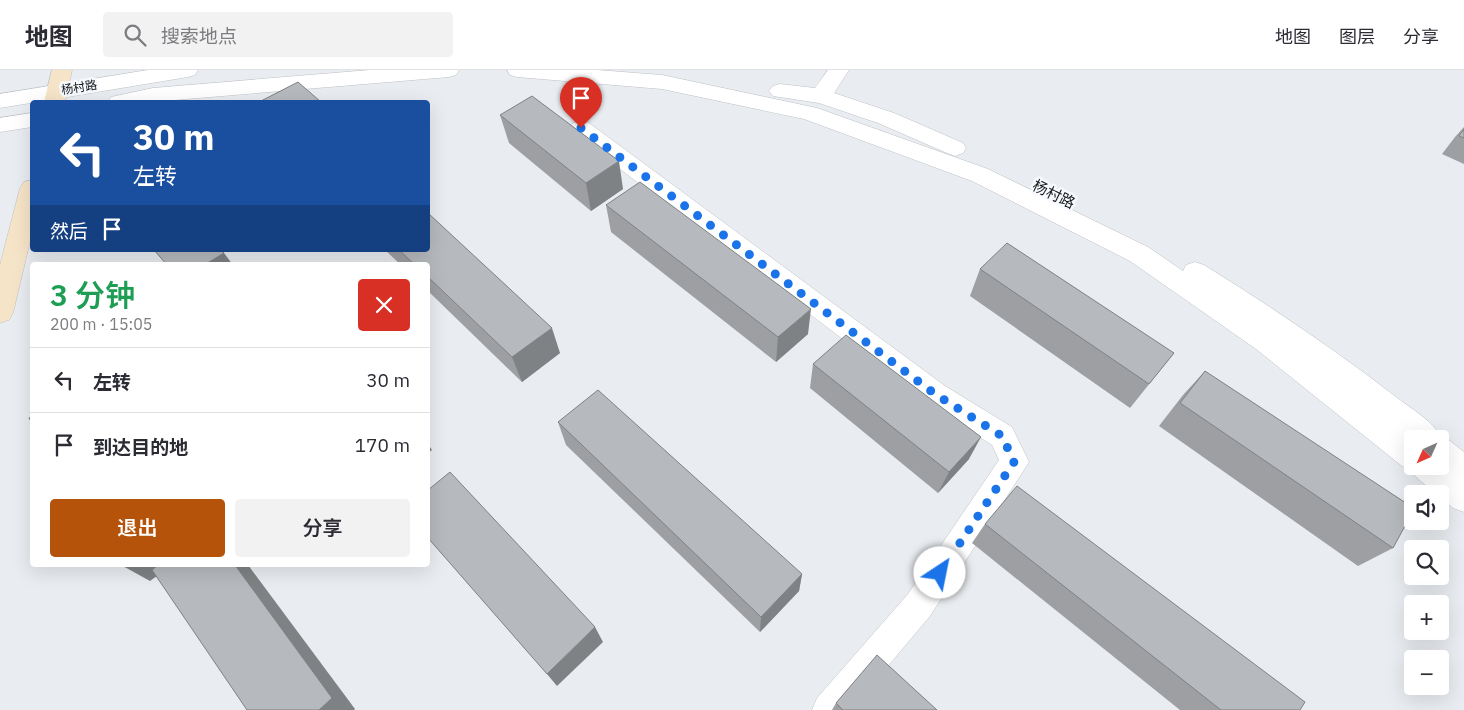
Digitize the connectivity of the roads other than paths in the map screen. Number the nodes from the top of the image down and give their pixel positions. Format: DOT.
graph roads {
  1 [pos="188,70"];
  2 [pos="450,70"];
  3 [pos="517,70"];
  4 [pos="628,70"];
  5 [pos="839,70"];
  6 [pos="58,88"];
  7 [pos="821,96"];
  8 [pos="129,100"];
  9 [pos="0,101"];
  10 [pos="30,120"];
  11 [pos="0,125"];
  12 [pos="581,128"];
  13 [pos="30,196"];
  14 [pos="0,313"];
  15 [pos="1416,430"];
  16 [pos="1404,451"];
  17 [pos="1449,458"];
  18 [pos="1464,470"];
  19 [pos="1435,475"];
  20 [pos="1464,498"];
  21 [pos="829,710"];
  1 -- 6 [label="street, 杨村路"];
  2 -- 8 [label="street"];
  3 -- 16 [label="street"];
  4 -- 7 [label="street, 杨村路"];
  5 -- 7 [label="street"];
  6 -- 9 [label="street, 杨村路"];
  7 -- 15 [label="street, 杨村路"];
  10 -- 11 [label="street"];
  12 -- 21 [label="street"];
  13 -- 14 [label="main road"];
  17 -- 18 [label="street"];
  19 -- 20 [label="street"];
}
